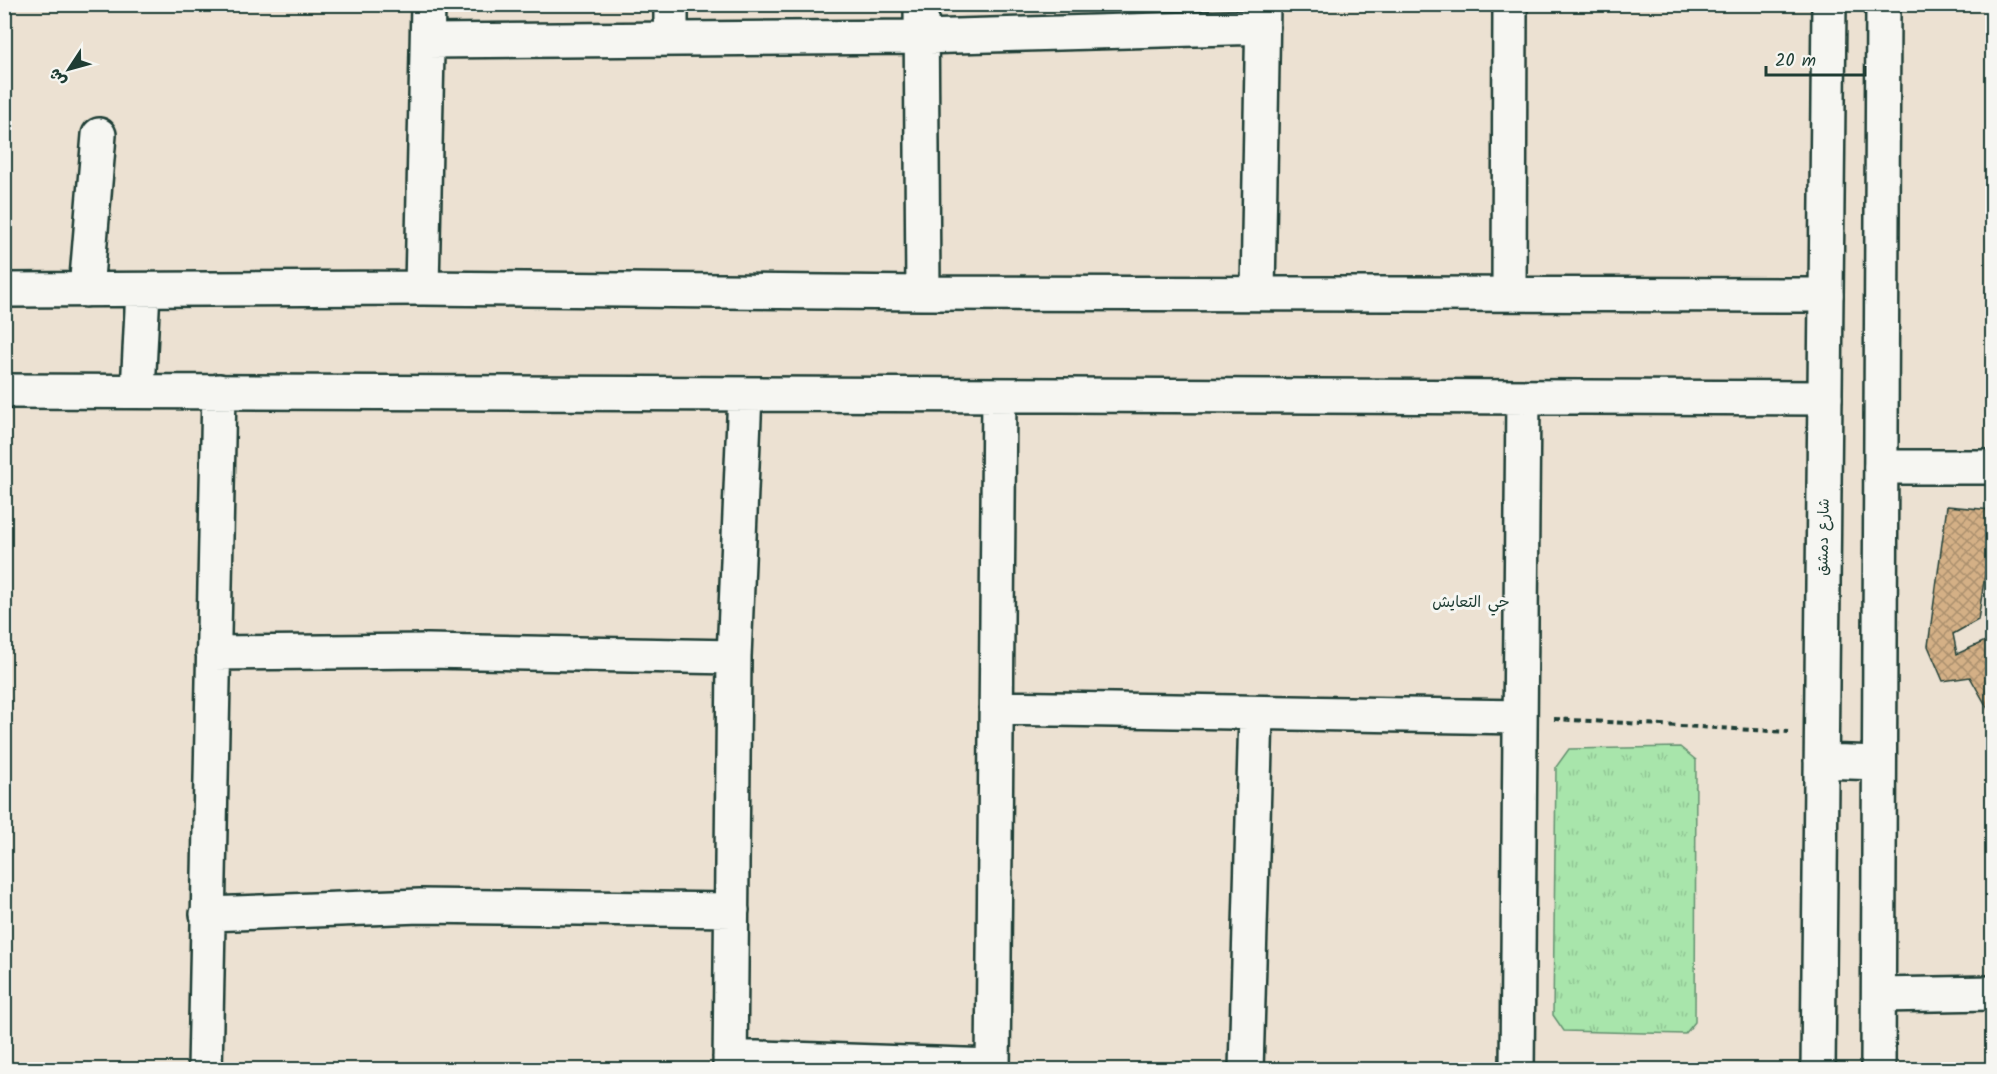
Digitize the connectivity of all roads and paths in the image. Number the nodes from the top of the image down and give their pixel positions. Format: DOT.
graph roads {
  1 [pos="428,4"];
  2 [pos="671,4"];
  3 [pos="921,4"];
  4 [pos="1510,4"];
  5 [pos="1829,4"];
  6 [pos="1883,4"];
  7 [pos="1263,16"];
  8 [pos="921,37"];
  9 [pos="670,39"];
  10 [pos="428,41"];
  11 [pos="99,135"];
  12 [pos="422,288"];
  13 [pos="4,290"];
  14 [pos="86,290"];
  15 [pos="142,290"];
  16 [pos="1258,292"];
  17 [pos="923,293"];
  18 [pos="1509,293"];
  19 [pos="1826,295"];
  20 [pos="4,391"];
  21 [pos="138,391"];
  22 [pos="219,391"];
  23 [pos="745,394"];
  24 [pos="999,394"];
  25 [pos="1523,397"];
  26 [pos="1826,398"];
  27 [pos="1881,467"];
  28 [pos="1992,467"];
  29 [pos="213,653"];
  30 [pos="734,657"];
  31 [pos="996,708"];
  32 [pos="1256,713"];
  33 [pos="1520,717"];
  34 [pos="1821,747"];
  35 [pos="1879,763"];
  36 [pos="732,910"];
  37 [pos="207,914"];
  38 [pos="1992,993"];
  39 [pos="1878,995"];
  40 [pos="730,1063"];
  41 [pos="993,1068"];
  42 [pos="205,1070"];
  43 [pos="1246,1070"];
  44 [pos="1517,1070"];
  45 [pos="1818,1070"];
  46 [pos="1878,1070"];
  1 -- 10 [label="street"];
  2 -- 9 [label="street"];
  3 -- 8 [label="street"];
  4 -- 18 [label="street"];
  5 -- 19 [label="street, شارع دمشق"];
  6 -- 27 [label="street"];
  7 -- 8 [label="street"];
  7 -- 16 [label="street"];
  8 -- 9 [label="street"];
  8 -- 17 [label="street"];
  9 -- 10 [label="street"];
  10 -- 12 [label="street"];
  11 -- 14 [label="street"];
  12 -- 15 [label="street"];
  12 -- 17 [label="street"];
  13 -- 14 [label="street"];
  14 -- 15 [label="street"];
  15 -- 21 [label="street"];
  16 -- 17 [label="street"];
  16 -- 18 [label="street"];
  18 -- 19 [label="street"];
  19 -- 26 [label="street, شارع دمشق"];
  20 -- 21 [label="street"];
  21 -- 22 [label="street"];
  22 -- 23 [label="street"];
  22 -- 29 [label="street"];
  23 -- 24 [label="street"];
  23 -- 30 [label="street"];
  24 -- 25 [label="street"];
  24 -- 31 [label="street"];
  25 -- 26 [label="street"];
  25 -- 33 [label="street"];
  26 -- 34 [label="street, شارع دمشق"];
  27 -- 28 [label="street"];
  27 -- 35 [label="street"];
  29 -- 30 [label="street"];
  29 -- 37 [label="street"];
  30 -- 36 [label="street"];
  31 -- 32 [label="street"];
  31 -- 41 [label="street"];
  32 -- 33 [label="street"];
  32 -- 43 [label="street"];
  33 -- 34 [label="path"];
  33 -- 44 [label="street"];
  34 -- 35 [label="street"];
  34 -- 45 [label="street, شارع دمشق"];
  35 -- 39 [label="street"];
  36 -- 37 [label="street"];
  36 -- 40 [label="street"];
  37 -- 42 [label="street"];
  38 -- 39 [label="street"];
  39 -- 46 [label="street"];
  40 -- 41 [label="street"];
}
